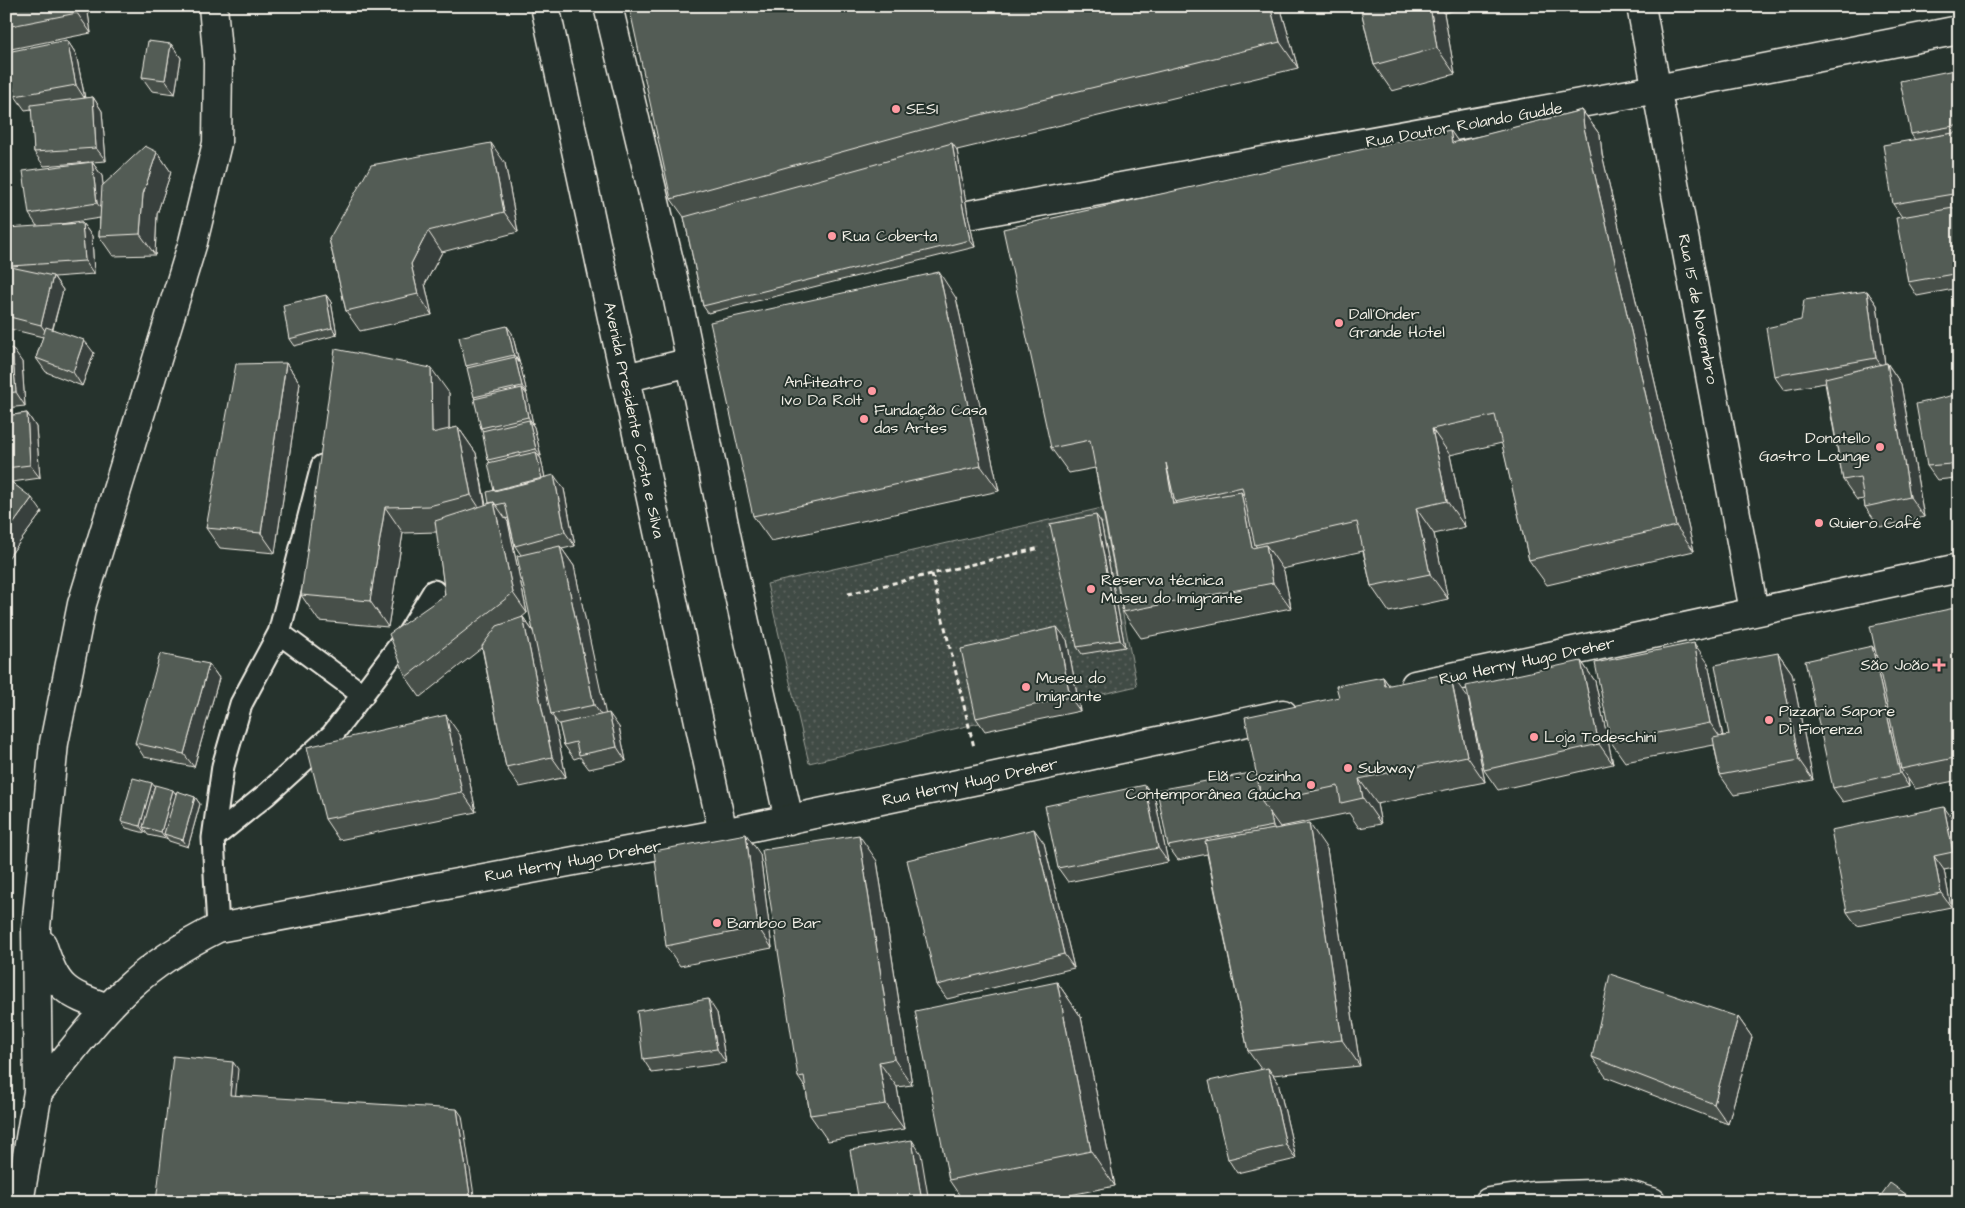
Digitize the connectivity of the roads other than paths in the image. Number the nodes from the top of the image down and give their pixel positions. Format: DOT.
graph roads {
  1 [pos="213,6"];
  2 [pos="544,6"];
  3 [pos="608,6"];
  4 [pos="1641,6"];
  5 [pos="1959,30"];
  6 [pos="1657,89"];
  7 [pos="968,215"];
  8 [pos="691,362"];
  9 [pos="625,378"];
  10 [pos="323,464"];
  11 [pos="1959,568"];
  12 [pos="434,591"];
  13 [pos="1754,612"];
  14 [pos="279,633"];
  15 [pos="1392,690"];
  16 [pos="362,695"];
  17 [pos="1305,709"];
  18 [pos="789,820"];
  19 [pos="724,833"];
  20 [pos="212,838"];
  21 [pos="36,928"];
  22 [pos="218,928"];
  23 [pos="108,1008"];
  24 [pos="38,1092"];
  25 [pos="19,1202"];
  26 [pos="1489,1202"];
  27 [pos="1652,1202"];
  1 -- 21 [label="main road"];
  2 -- 9 [label="main road, Avenida Presidente Costa e Silva"];
  3 -- 8 [label="main road"];
  4 -- 6 [label="main road, Rua 15 de Novembro"];
  5 -- 6 [label="main road, Rua Doutor Rolando Gudde"];
  6 -- 7 [label="main road, Rua Doutor Rolando Gudde"];
  6 -- 13 [label="main road, Rua 15 de Novembro"];
  8 -- 9 [label="main road"];
  8 -- 18 [label="main road"];
  9 -- 19 [label="main road, Avenida Presidente Costa e Silva"];
  10 -- 14 [label="lane"];
  11 -- 13 [label="main road, Rua Herny Hugo Dreher"];
  12 -- 16 [label="lane"];
  13 -- 15 [label="main road, Rua Herny Hugo Dreher"];
  14 -- 16 [label="lane"];
  14 -- 20 [label="lane"];
  16 -- 20 [label="lane"];
  17 -- 18 [label="main road, Rua Herny Hugo Dreher"];
  18 -- 19 [label="main road, Rua Herny Hugo Dreher"];
  19 -- 22 [label="main road, Rua Herny Hugo Dreher"];
  20 -- 22 [label="lane"];
  21 -- 23 [label="main road"];
  21 -- 24 [label="main road"];
  22 -- 23 [label="main road, Rua Herny Hugo Dreher"];
  23 -- 24 [label="main road, Rua Herny Hugo Dreher"];
  24 -- 25 [label="main road"];
  26 -- 27 [label="main road"];
}
